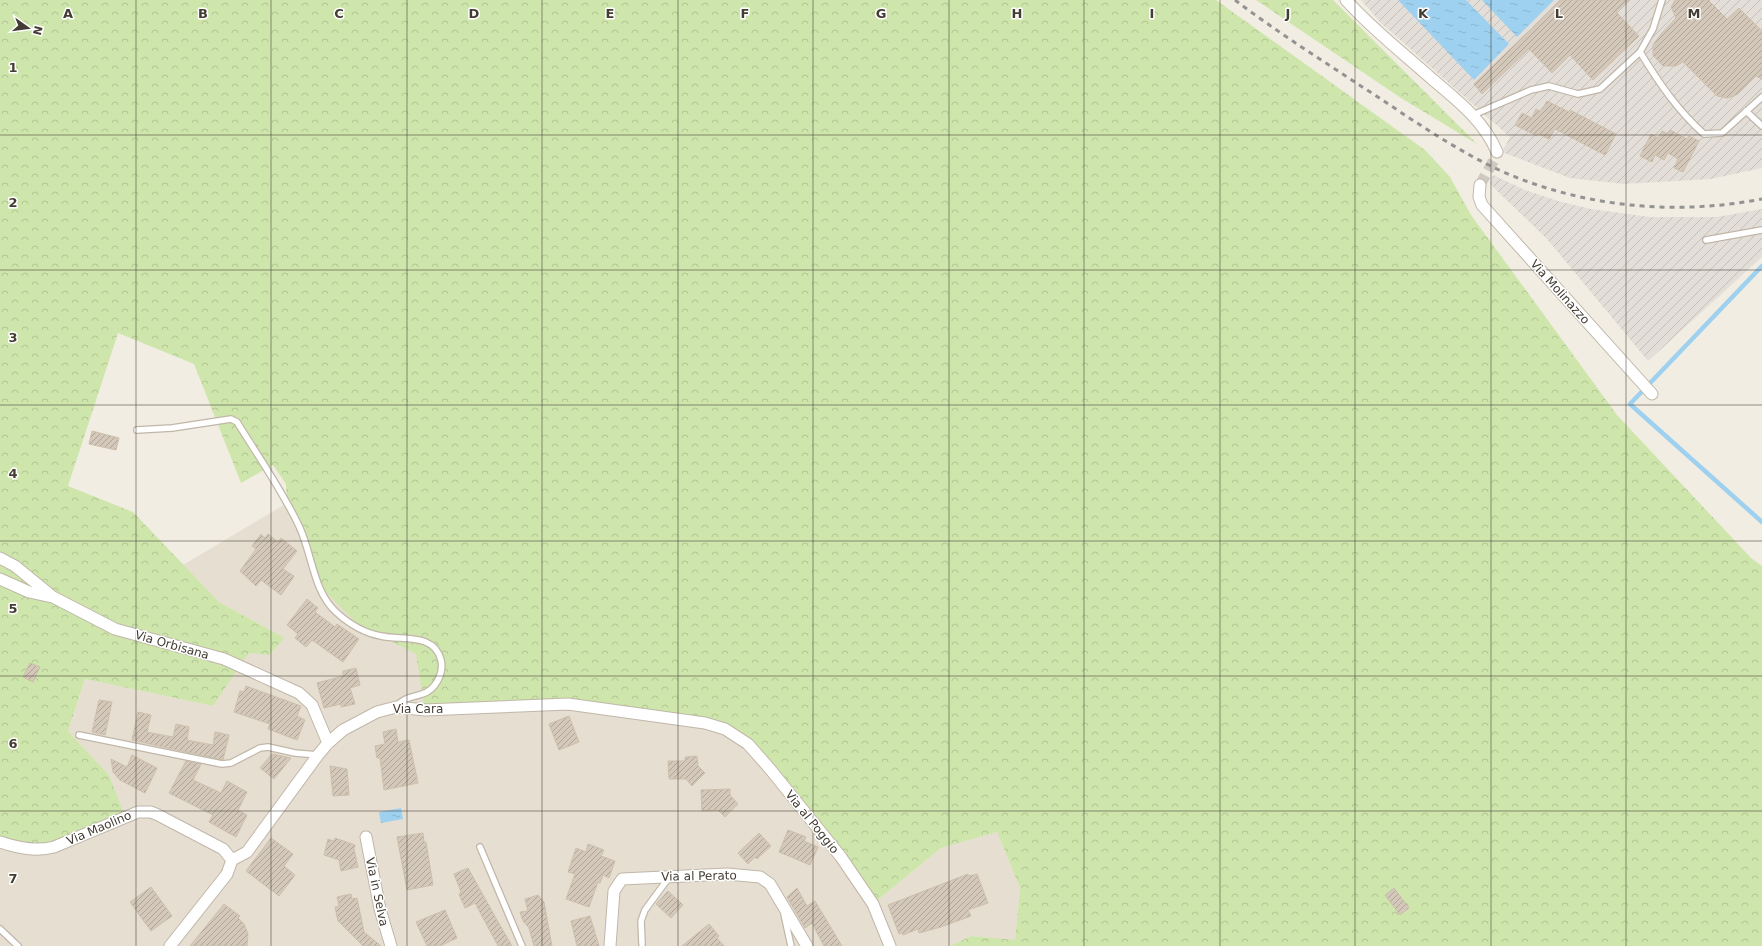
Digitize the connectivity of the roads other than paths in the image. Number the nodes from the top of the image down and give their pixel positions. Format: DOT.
graph roads {
  1 [pos="1346,0"];
  2 [pos="1662,0"];
  3 [pos="1640,52"];
  4 [pos="1762,97"];
  5 [pos="1746,111"];
  6 [pos="1473,114"];
  7 [pos="1762,126"];
  8 [pos="1497,152"];
  9 [pos="1480,185"];
  10 [pos="1762,230"];
  11 [pos="1706,240"];
  12 [pos="1652,394"];
  13 [pos="136,430"];
  14 [pos="0,558"];
  15 [pos="0,579"];
  16 [pos="53,597"];
  17 [pos="396,707"];
  18 [pos="705,723"];
  19 [pos="79,735"];
  20 [pos="328,743"];
  21 [pos="318,755"];
  22 [pos="366,837"];
  23 [pos="0,842"];
  24 [pos="480,847"];
  25 [pos="232,860"];
  26 [pos="670,876"];
  27 [pos="781,904"];
  28 [pos="0,929"];
  29 [pos="642,944"];
  30 [pos="18,946"];
  31 [pos="170,946"];
  32 [pos="390,946"];
  33 [pos="522,946"];
  34 [pos="610,946"];
  35 [pos="792,946"];
  36 [pos="808,946"];
  37 [pos="890,946"];
  1 -- 6 [label="street"];
  2 -- 3 [label="lane"];
  3 -- 5 [label="lane"];
  3 -- 6 [label="lane"];
  4 -- 5 [label="lane"];
  5 -- 7 [label="lane"];
  6 -- 8 [label="street"];
  9 -- 12 [label="street, Via Molinazzo"];
  10 -- 11 [label="lane"];
  13 -- 17 [label="lane"];
  14 -- 16 [label="street, Via Orbisana"];
  15 -- 16 [label="street"];
  16 -- 20 [label="street, Via Orbisana"];
  17 -- 18 [label="street, Via Cara"];
  17 -- 20 [label="street, Via Cara"];
  18 -- 37 [label="street, Via al Poggio"];
  19 -- 21 [label="lane"];
  20 -- 21 [label="street, Via Cara"];
  21 -- 25 [label="street, Via Cara"];
  22 -- 32 [label="street, Via in Selva"];
  23 -- 25 [label="street, Via Maolino"];
  24 -- 33 [label="lane"];
  25 -- 31 [label="street"];
  26 -- 27 [label="street, Via al Perato"];
  26 -- 29 [label="lane"];
  26 -- 34 [label="street, Via al Perato"];
  27 -- 35 [label="lane"];
  27 -- 36 [label="street, Via al Perato"];
  28 -- 30 [label="lane"];
}
